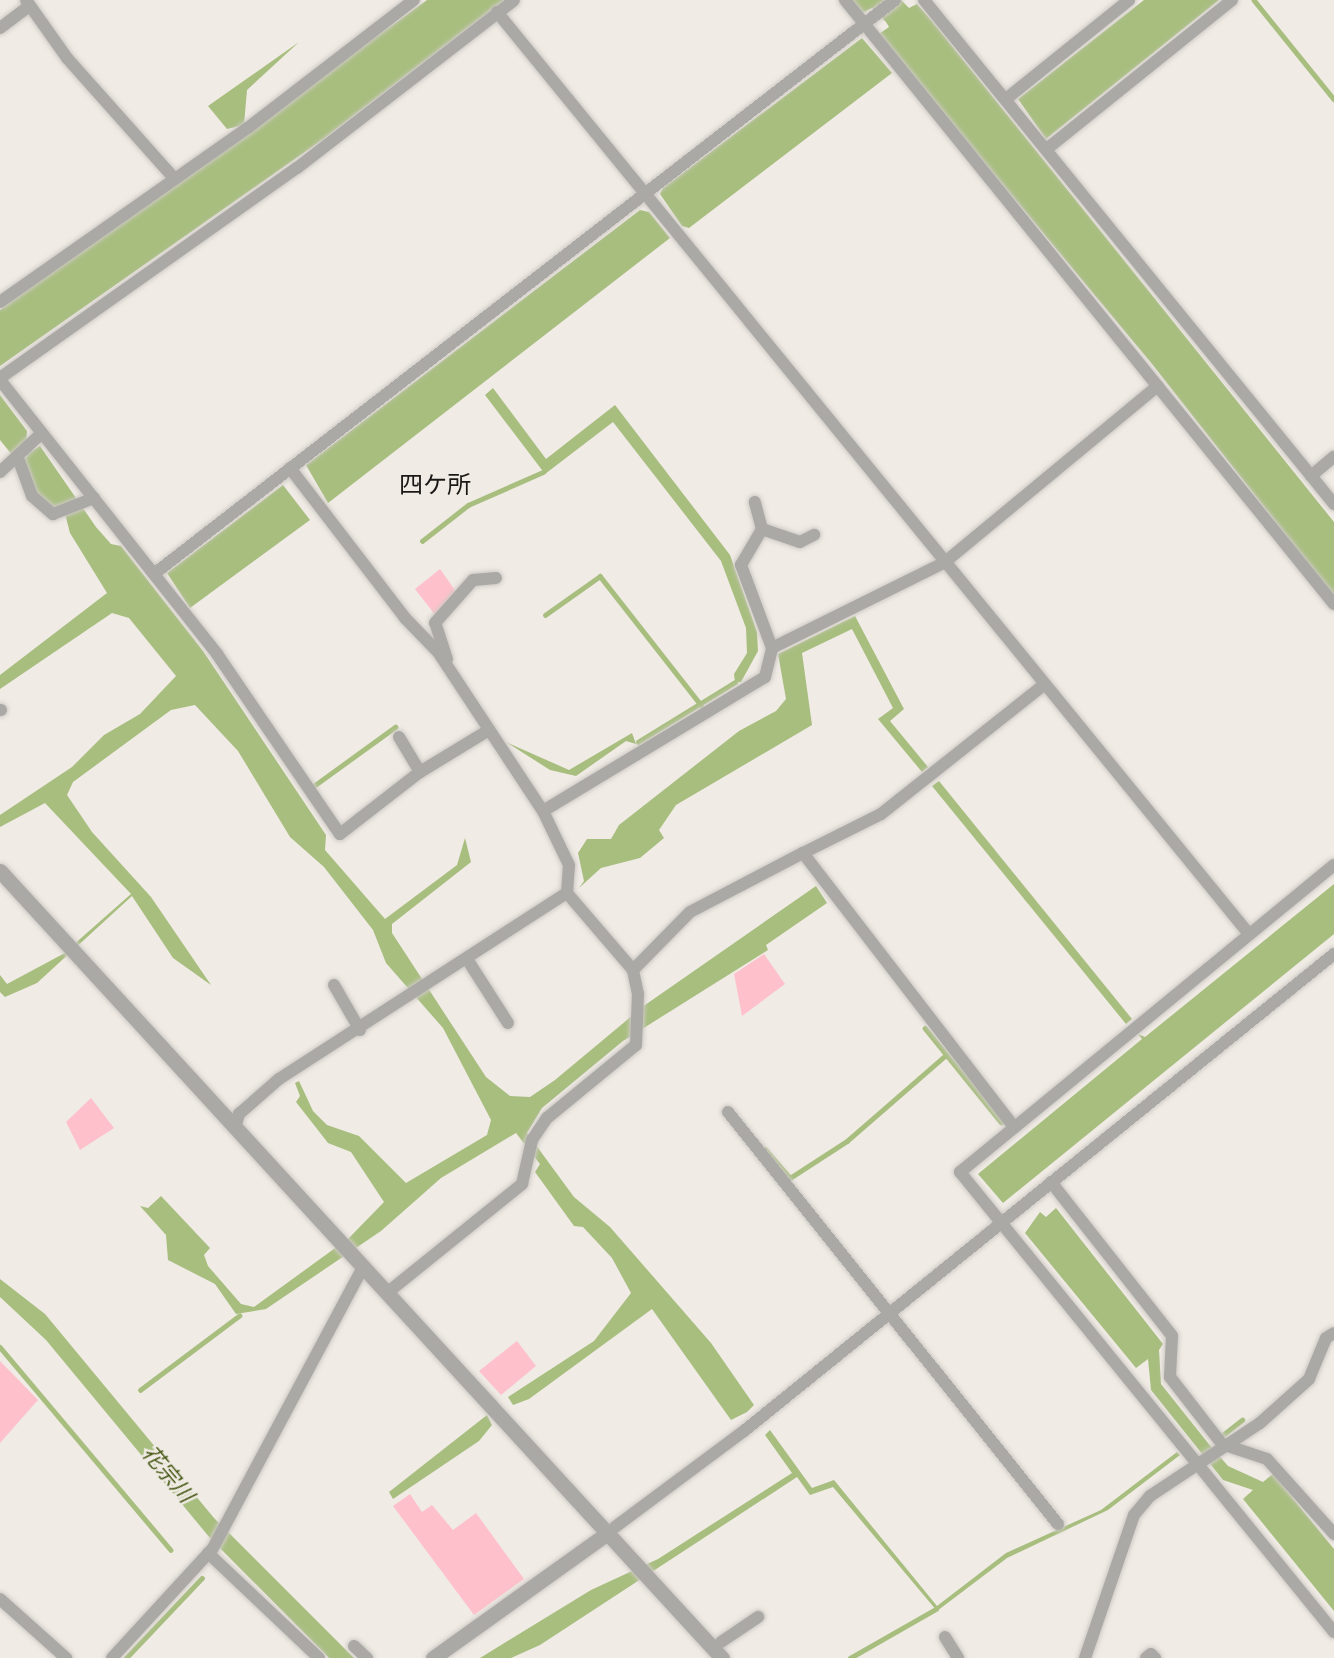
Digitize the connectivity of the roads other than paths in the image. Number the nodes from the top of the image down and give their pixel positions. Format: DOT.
graph roads {
  1 [pos="414,0"];
  2 [pos="513,0"];
  3 [pos="845,0"];
  4 [pos="895,0"];
  5 [pos="924,0"];
  6 [pos="1129,0"];
  7 [pos="1232,0"];
  8 [pos="27,3"];
  9 [pos="497,12"];
  10 [pos="868,21"];
  11 [pos="0,28"];
  12 [pos="1006,99"];
  13 [pos="1048,148"];
  14 [pos="174,178"];
  15 [pos="645,194"];
  16 [pos="0,302"];
  17 [pos="0,379"];
  18 [pos="1158,386"];
  19 [pos="42,433"];
  20 [pos="1334,457"];
  21 [pos="18,458"];
  22 [pos="290,468"];
  23 [pos="0,472"];
  24 [pos="1311,476"];
  25 [pos="94,498"];
  26 [pos="755,502"];
  27 [pos="1334,504"];
  28 [pos="762,529"];
  29 [pos="814,535"];
  30 [pos="945,562"];
  31 [pos="154,574"];
  32 [pos="496,578"];
  33 [pos="1334,604"];
  34 [pos="772,648"];
  35 [pos="450,669"];
  36 [pos="1044,685"];
  37 [pos="489,730"];
  38 [pos="399,737"];
  39 [pos="420,772"];
  40 [pos="543,811"];
  41 [pos="803,852"];
  42 [pos="1334,866"];
  43 [pos="0,871"];
  44 [pos="567,892"];
  45 [pos="1249,934"];
  46 [pos="1334,954"];
  47 [pos="467,959"];
  48 [pos="633,970"];
  49 [pos="334,985"];
  50 [pos="508,1023"];
  51 [pos="360,1030"];
  52 [pos="728,1112"];
  53 [pos="1014,1127"];
  54 [pos="235,1128"];
  55 [pos="1051,1182"];
  56 [pos="1002,1222"];
  57 [pos="363,1267"];
  58 [pos="387,1293"];
  59 [pos="889,1314"];
  60 [pos="1334,1333"];
  61 [pos="1222,1444"];
  62 [pos="1197,1464"];
  63 [pos="1058,1524"];
  64 [pos="611,1531"];
  65 [pos="1334,1534"];
  66 [pos="210,1551"];
  67 [pos="0,1599"];
  68 [pos="758,1617"];
  69 [pos="1334,1632"];
  70 [pos="945,1636"];
  71 [pos="354,1646"];
  72 [pos="722,1650"];
  73 [pos="66,1658"];
  74 [pos="112,1658"];
  75 [pos="318,1658"];
  76 [pos="367,1658"];
  77 [pos="433,1658"];
  78 [pos="958,1658"];
  79 [pos="1085,1658"];
  80 [pos="1146,1658"];
  81 [pos="1155,1658"];
  1 -- 14 [label="street"];
  2 -- 9 [label="street"];
  3 -- 10 [label="street"];
  4 -- 10 [label="street"];
  5 -- 12 [label="street"];
  6 -- 12 [label="street"];
  7 -- 13 [label="street"];
  8 -- 11 [label="street"];
  8 -- 14 [label="street"];
  9 -- 15 [label="street"];
  9 -- 17 [label="street"];
  10 -- 15 [label="street"];
  10 -- 18 [label="street"];
  12 -- 13 [label="street"];
  13 -- 24 [label="street"];
  14 -- 16 [label="street"];
  15 -- 22 [label="street"];
  15 -- 30 [label="street"];
  17 -- 19 [label="street"];
  18 -- 30 [label="street"];
  18 -- 33 [label="street"];
  19 -- 21 [label="street"];
  19 -- 25 [label="street"];
  20 -- 24 [label="street"];
  21 -- 23 [label="street"];
  21 -- 25 [label="street"];
  22 -- 31 [label="street"];
  22 -- 35 [label="street"];
  24 -- 27 [label="street"];
  25 -- 31 [label="street"];
  26 -- 28 [label="street"];
  28 -- 29 [label="street"];
  28 -- 34 [label="street"];
  30 -- 34 [label="street"];
  30 -- 36 [label="street"];
  31 -- 39 [label="street"];
  32 -- 35 [label="street"];
  34 -- 40 [label="street"];
  35 -- 37 [label="street"];
  36 -- 41 [label="street"];
  36 -- 45 [label="street"];
  37 -- 39 [label="street"];
  37 -- 40 [label="street"];
  38 -- 39 [label="street"];
  40 -- 44 [label="street"];
  41 -- 48 [label="street"];
  41 -- 53 [label="street"];
  42 -- 45 [label="street"];
  43 -- 54 [label="street"];
  44 -- 47 [label="street"];
  44 -- 48 [label="street"];
  45 -- 53 [label="street"];
  46 -- 55 [label="street"];
  47 -- 50 [label="street"];
  47 -- 51 [label="street"];
  48 -- 58 [label="street"];
  49 -- 51 [label="street"];
  51 -- 54 [label="street"];
  52 -- 59 [label="street"];
  53 -- 56 [label="street"];
  54 -- 57 [label="street"];
  55 -- 56 [label="street"];
  55 -- 61 [label="street"];
  56 -- 59 [label="street"];
  56 -- 62 [label="street"];
  57 -- 58 [label="street"];
  57 -- 66 [label="street"];
  58 -- 64 [label="street"];
  59 -- 63 [label="street"];
  59 -- 64 [label="street"];
  60 -- 61 [label="street"];
  61 -- 62 [label="street"];
  61 -- 65 [label="street"];
  62 -- 69 [label="street"];
  62 -- 79 [label="street"];
  64 -- 72 [label="street"];
  64 -- 77 [label="street"];
  66 -- 74 [label="street"];
  66 -- 75 [label="street"];
  67 -- 73 [label="street"];
  68 -- 72 [label="street"];
  70 -- 78 [label="street"];
  71 -- 76 [label="street"];
  80 -- 81 [label="street"];
}
